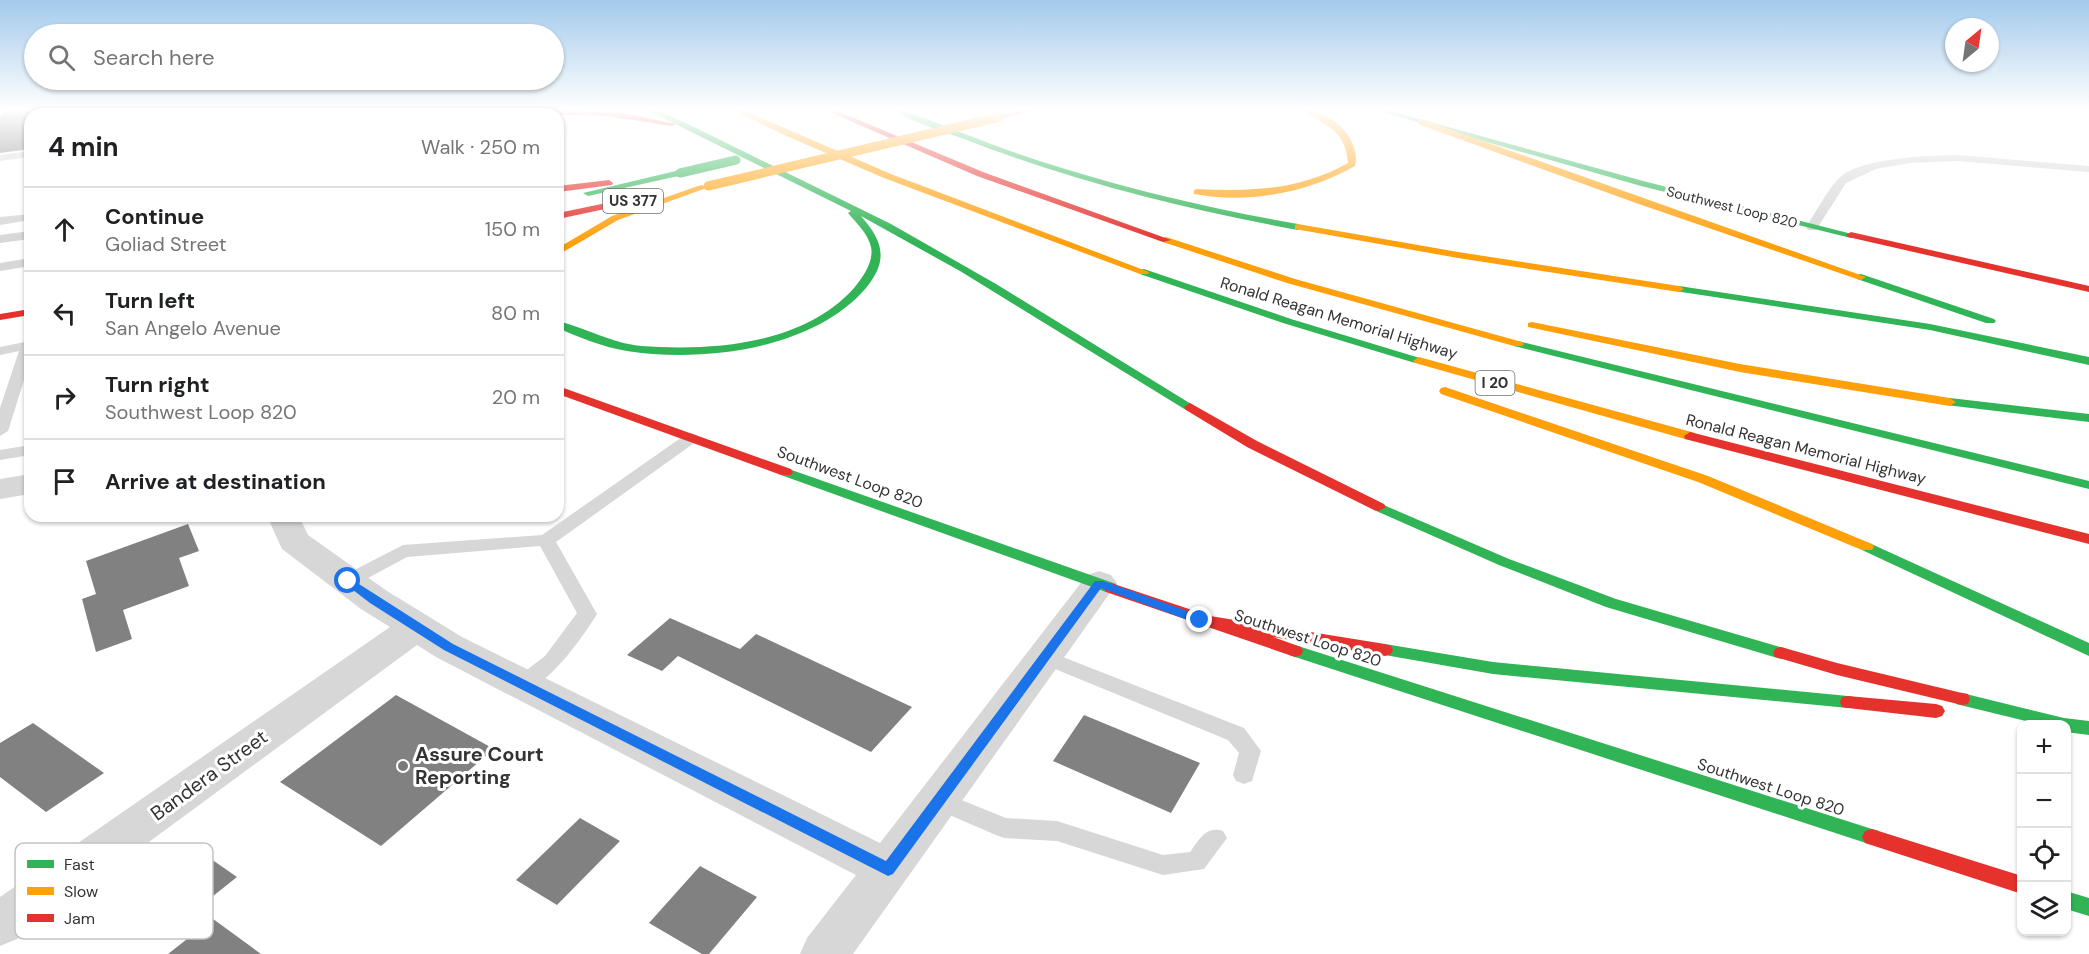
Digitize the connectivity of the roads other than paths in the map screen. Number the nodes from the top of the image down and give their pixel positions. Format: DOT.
graph roads {
  1 [pos="24,155"];
  2 [pos="741,155"];
  3 [pos="761,155"];
  4 [pos="833,155"];
  5 [pos="842,155"];
  6 [pos="933,155"];
  7 [pos="1013,155"];
  8 [pos="1353,155"];
  9 [pos="1511,155"];
  10 [pos="1536,155"];
  11 [pos="0,158"];
  12 [pos="1025,159"];
  13 [pos="2089,169"];
  14 [pos="662,177"];
  15 [pos="706,187"];
  16 [pos="564,188"];
  17 [pos="914,189"];
  18 [pos="564,198"];
  19 [pos="1048,199"];
  20 [pos="850,209"];
  21 [pos="564,215"];
  22 [pos="24,218"];
  23 [pos="0,221"];
  24 [pos="1812,227"];
  25 [pos="24,236"];
  26 [pos="0,241"];
  27 [pos="564,248"];
  28 [pos="24,263"];
  29 [pos="1281,263"];
  30 [pos="0,267"];
  31 [pos="1117,278"];
  32 [pos="2089,289"];
  33 [pos="24,313"];
  34 [pos="0,317"];
  35 [pos="1523,323"];
  36 [pos="2001,324"];
  37 [pos="564,327"];
  38 [pos="2034,335"];
  39 [pos="24,344"];
  40 [pos="0,351"];
  41 [pos="2089,353"];
  42 [pos="24,357"];
  43 [pos="2089,361"];
  44 [pos="1437,388"];
  45 [pos="564,392"];
  46 [pos="2089,417"];
  47 [pos="0,431"];
  48 [pos="691,438"];
  49 [pos="24,451"];
  50 [pos="0,455"];
  51 [pos="2089,484"];
  52 [pos="24,485"];
  53 [pos="0,489"];
  54 [pos="286,522"];
  55 [pos="546,540"];
  56 [pos="2089,540"];
  57 [pos="348,581"];
  58 [pos="1099,583"];
  59 [pos="1200,620"];
  60 [pos="417,626"];
  61 [pos="2089,650"];
  62 [pos="1045,657"];
  63 [pos="522,684"];
  64 [pos="2025,720"];
  65 [pos="2045,720"];
  66 [pos="2071,725"];
  67 [pos="2089,728"];
  68 [pos="1244,775"];
  69 [pos="939,800"];
  70 [pos="1215,838"];
  71 [pos="113,843"];
  72 [pos="888,869"];
  73 [pos="2017,883"];
  74 [pos="2071,901"];
  75 [pos="2089,907"];
  76 [pos="15,913"];
  77 [pos="0,924"];
  78 [pos="824,954"];
  1 -- 11 [label="lane"];
  2 -- 20 [label="main road"];
  3 -- 14 [label="main road, US 377, bridge"];
  4 -- 17 [label="main road, Ronald Reagan Memorial Highway / I 20"];
  5 -- 15 [label="main road, US 377, bridge"];
  6 -- 19 [label="main road, Ronald Reagan Memorial Highway"];
  7 -- 12 [label="main road"];
  8 -- 12 [label="main road"];
  9 -- 36 [label="main road"];
  10 -- 24 [label="main road, Southwest Loop 820"];
  12 -- 43 [label="main road"];
  13 -- 24 [label="lane"];
  14 -- 16 [label="main road"];
  14 -- 18 [label="main road, US 377"];
  15 -- 21 [label="main road, US 377"];
  15 -- 27 [label="main road"];
  17 -- 31 [label="main road"];
  17 -- 56 [label="main road, Ronald Reagan Memorial Highway / I 20"];
  19 -- 29 [label="main road"];
  19 -- 51 [label="main road, Ronald Reagan Memorial Highway"];
  20 -- 37 [label="main road"];
  20 -- 65 [label="main road"];
  22 -- 23 [label="lane"];
  24 -- 32 [label="main road, Southwest Loop 820"];
  25 -- 26 [label="lane"];
  28 -- 30 [label="lane"];
  33 -- 34 [label="main road"];
  35 -- 46 [label="main road"];
  38 -- 41 [label="main road"];
  39 -- 40 [label="lane"];
  42 -- 47 [label="lane"];
  44 -- 61 [label="main road"];
  45 -- 48 [label="main road, Southwest Loop 820"];
  48 -- 55 [label="lane"];
  48 -- 58 [label="main road, Southwest Loop 820"];
  49 -- 50 [label="lane"];
  52 -- 53 [label="street"];
  54 -- 57 [label="street"];
  55 -- 57 [label="lane"];
  55 -- 63 [label="lane"];
  57 -- 60 [label="street"];
  58 -- 59 [label="main road, Southwest Loop 820"];
  58 -- 62 [label="street"];
  59 -- 64 [label="main road"];
  59 -- 73 [label="main road, Southwest Loop 820"];
  60 -- 63 [label="street"];
  60 -- 71 [label="street, Bandera Street"];
  62 -- 68 [label="lane"];
  62 -- 69 [label="street"];
  63 -- 72 [label="street"];
  66 -- 67 [label="main road"];
  69 -- 70 [label="lane"];
  69 -- 72 [label="street"];
  72 -- 78 [label="street"];
  74 -- 75 [label="main road"];
  76 -- 77 [label="street, Bandera Street"];
}
